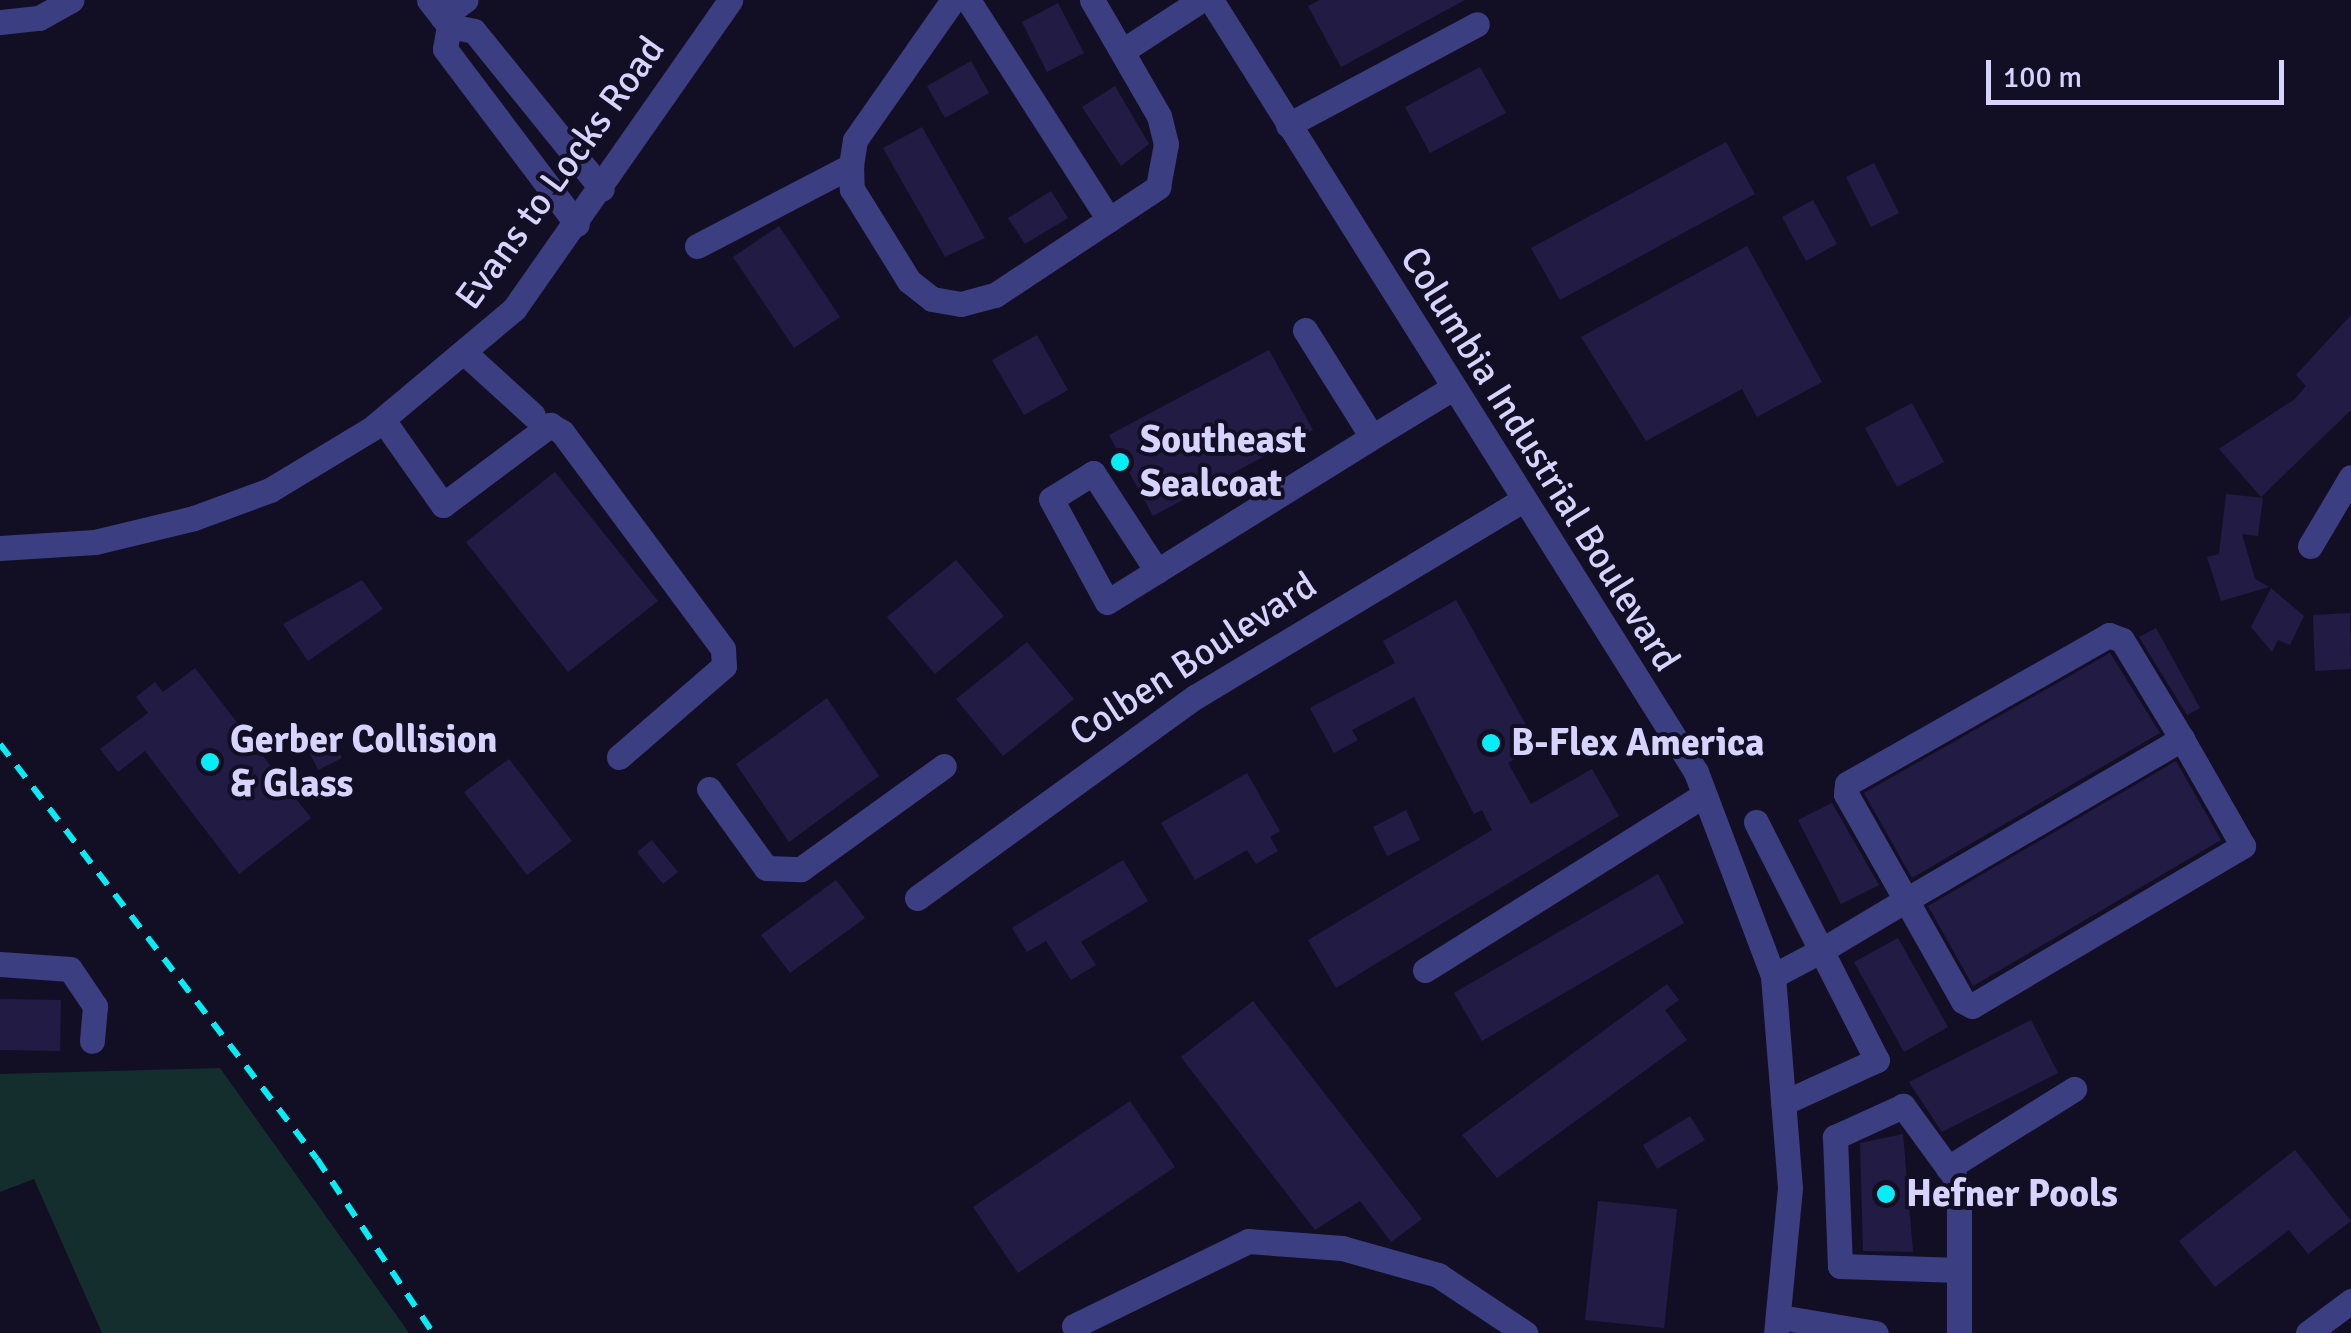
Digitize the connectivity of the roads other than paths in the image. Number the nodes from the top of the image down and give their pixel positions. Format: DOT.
graph roads {
  1 [pos="71,0"];
  2 [pos="465,0"];
  3 [pos="730,0"];
  4 [pos="953,0"];
  5 [pos="968,0"];
  6 [pos="1092,0"];
  7 [pos="1201,0"];
  8 [pos="1210,0"];
  9 [pos="440,14"];
  10 [pos="0,22"];
  11 [pos="1477,24"];
  12 [pos="1127,48"];
  13 [pos="1288,125"];
  14 [pos="850,166"];
  15 [pos="602,190"];
  16 [pos="1109,220"];
  17 [pos="577,224"];
  18 [pos="697,246"];
  19 [pos="1305,330"];
  20 [pos="467,356"];
  21 [pos="1451,389"];
  22 [pos="532,415"];
  23 [pos="383,420"];
  24 [pos="1372,437"];
  25 [pos="2351,477"];
  26 [pos="1521,501"];
  27 [pos="2310,546"];
  28 [pos="0,548"];
  29 [pos="1157,571"];
  30 [pos="2182,739"];
  31 [pos="619,757"];
  32 [pos="944,766"];
  33 [pos="709,789"];
  34 [pos="1704,795"];
  35 [pos="1756,822"];
  36 [pos="917,898"];
  37 [pos="1906,900"];
  38 [pos="1822,950"];
  39 [pos="0,964"];
  40 [pos="1425,970"];
  41 [pos="1773,976"];
  42 [pos="92,1041"];
  43 [pos="2074,1090"];
  44 [pos="1783,1103"];
  45 [pos="1948,1168"];
  46 [pos="1833,1171"];
  47 [pos="1789,1173"];
  48 [pos="1959,1270"];
  49 [pos="2351,1301"];
  50 [pos="1778,1325"];
  51 [pos="1074,1326"];
  52 [pos="1525,1333"];
  53 [pos="1876,1333"];
  54 [pos="1958,1333"];
  55 [pos="2308,1333"];
  1 -- 10 [label="street"];
  2 -- 9 [label="street"];
  3 -- 15 [label="street, Evans to Locks Road"];
  4 -- 14 [label="street"];
  5 -- 16 [label="street"];
  6 -- 12 [label="street"];
  7 -- 12 [label="street"];
  8 -- 13 [label="street, Columbia Industrial Boulevard"];
  9 -- 15 [label="street"];
  9 -- 17 [label="street"];
  11 -- 13 [label="street"];
  12 -- 16 [label="street"];
  13 -- 21 [label="street, Columbia Industrial Boulevard"];
  14 -- 16 [label="street"];
  14 -- 18 [label="street"];
  15 -- 17 [label="street, Evans to Locks Road"];
  17 -- 20 [label="street, Evans to Locks Road"];
  19 -- 24 [label="street"];
  20 -- 22 [label="street"];
  20 -- 23 [label="street, Evans to Locks Road"];
  21 -- 24 [label="street"];
  21 -- 26 [label="street, Columbia Industrial Boulevard"];
  23 -- 28 [label="street, Evans to Locks Road"];
  23 -- 31 [label="street"];
  24 -- 29 [label="street"];
  25 -- 27 [label="street"];
  26 -- 34 [label="street, Columbia Industrial Boulevard"];
  26 -- 36 [label="street, Colben Boulevard"];
  29 -- 29 [label="street"];
  30 -- 37 [label="street"];
  30 -- 37 [label="street"];
  30 -- 37 [label="street"];
  32 -- 33 [label="street"];
  34 -- 40 [label="street"];
  34 -- 41 [label="street, Columbia Industrial Boulevard"];
  35 -- 38 [label="street"];
  37 -- 38 [label="street"];
  38 -- 41 [label="street"];
  38 -- 44 [label="street"];
  39 -- 42 [label="street"];
  41 -- 44 [label="street, Columbia Industrial Boulevard"];
  43 -- 45 [label="street"];
  44 -- 47 [label="street, Columbia Industrial Boulevard"];
  45 -- 46 [label="street"];
  45 -- 48 [label="street"];
  46 -- 47 [label="street"];
  46 -- 48 [label="street"];
  47 -- 50 [label="street, Columbia Industrial Boulevard"];
  48 -- 54 [label="street"];
  49 -- 55 [label="street"];
  50 -- 53 [label="street"];
  51 -- 52 [label="street"];
}
